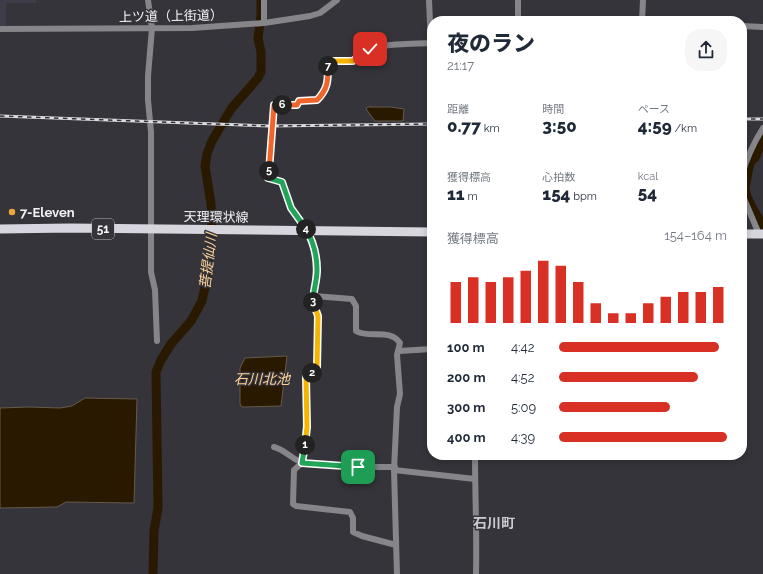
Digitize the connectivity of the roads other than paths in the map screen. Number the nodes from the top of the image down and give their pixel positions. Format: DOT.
graph roads {
  1 [pos="148,0"];
  2 [pos="264,0"];
  3 [pos="337,0"];
  4 [pos="429,0"];
  5 [pos="518,0"];
  6 [pos="644,0"];
  7 [pos="430,16"];
  8 [pos="518,16"];
  9 [pos="642,16"];
  10 [pos="264,23"];
  11 [pos="747,26"];
  12 [pos="763,27"];
  13 [pos="152,28"];
  14 [pos="0,29"];
  15 [pos="427,43"];
  16 [pos="763,128"];
  17 [pos="747,160"];
  18 [pos="747,205"];
  19 [pos="0,229"];
  20 [pos="150,230"];
  21 [pos="307,231"];
  22 [pos="427,232"];
  23 [pos="747,234"];
  24 [pos="761,234"];
  25 [pos="314,296"];
  26 [pos="157,341"];
  27 [pos="427,349"];
  28 [pos="399,351"];
  29 [pos="274,447"];
  30 [pos="475,460"];
  31 [pos="302,463"];
  32 [pos="395,468"];
  33 [pos="475,479"];
  34 [pos="396,545"];
  35 [pos="398,574"];
  36 [pos="476,574"];
  1 -- 13 [label="street"];
  2 -- 10 [label="street"];
  3 -- 10 [label="street, 上ツ道（上街道）"];
  4 -- 7 [label="street"];
  5 -- 8 [label="street"];
  6 -- 9 [label="street"];
  10 -- 13 [label="street, 上ツ道（上街道）"];
  11 -- 12 [label="street"];
  13 -- 14 [label="street, 上ツ道（上街道）"];
  13 -- 20 [label="street"];
  15 -- 21 [label="street"];
  16 -- 17 [label="street"];
  18 -- 24 [label="street"];
  19 -- 20 [label="main road, 天理環状線 / 51"];
  20 -- 21 [label="main road, 天理環状線 / 51"];
  20 -- 26 [label="street"];
  21 -- 22 [label="main road, 天理環状線 / 51"];
  21 -- 25 [label="street"];
  23 -- 24 [label="main road"];
  25 -- 28 [label="street"];
  25 -- 31 [label="street"];
  27 -- 28 [label="street"];
  28 -- 32 [label="street"];
  29 -- 31 [label="street"];
  30 -- 33 [label="street"];
  31 -- 32 [label="street"];
  31 -- 34 [label="street"];
  32 -- 33 [label="street"];
  32 -- 34 [label="street"];
  33 -- 36 [label="street"];
  34 -- 35 [label="street"];
}
